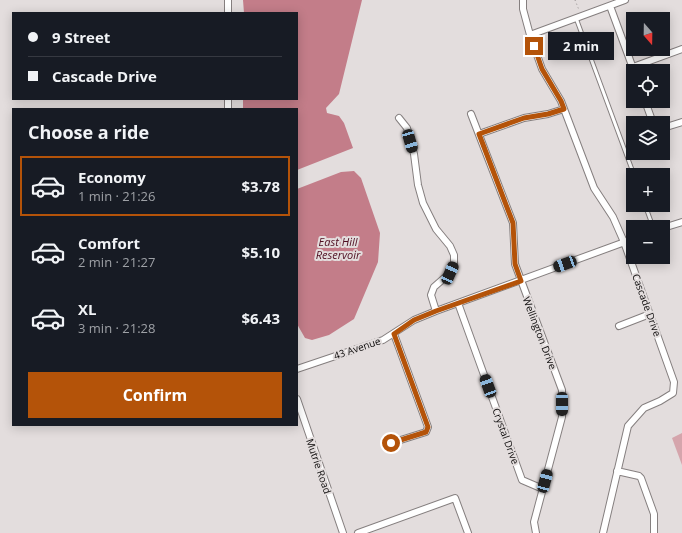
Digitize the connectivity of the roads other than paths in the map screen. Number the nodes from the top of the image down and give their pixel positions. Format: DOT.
graph roads {
  1 [pos="228,0"];
  2 [pos="523,0"];
  3 [pos="625,0"];
  4 [pos="610,6"];
  5 [pos="228,12"];
  6 [pos="579,17"];
  7 [pos="530,35"];
  8 [pos="682,49"];
  9 [pos="632,64"];
  10 [pos="646,64"];
  11 [pos="564,109"];
  12 [pos="471,114"];
  13 [pos="399,118"];
  14 [pos="682,122"];
  15 [pos="670,126"];
  16 [pos="479,134"];
  17 [pos="632,168"];
  18 [pos="682,222"];
  19 [pos="670,226"];
  20 [pos="624,242"];
  21 [pos="521,281"];
  22 [pos="458,303"];
  23 [pos="436,311"];
  24 [pos="650,314"];
  25 [pos="619,326"];
  26 [pos="394,334"];
  27 [pos="298,369"];
  28 [pos="298,402"];
  29 [pos="391,443"];
  30 [pos="617,471"];
  31 [pos="542,489"];
  32 [pos="343,533"];
  33 [pos="358,533"];
  34 [pos="468,533"];
  35 [pos="536,533"];
  36 [pos="603,533"];
  37 [pos="654,533"];
  1 -- 5 [label="street"];
  2 -- 7 [label="street, Cascade Drive"];
  3 -- 4 [label="street"];
  4 -- 6 [label="street"];
  4 -- 9 [label="street"];
  6 -- 7 [label="street"];
  6 -- 17 [label="lane"];
  7 -- 11 [label="street, Cascade Drive"];
  8 -- 10 [label="street"];
  11 -- 16 [label="street"];
  11 -- 20 [label="street, Cascade Drive"];
  12 -- 16 [label="street, Wellington Drive"];
  13 -- 23 [label="street"];
  14 -- 15 [label="street"];
  16 -- 21 [label="street, Wellington Drive"];
  18 -- 19 [label="street"];
  20 -- 21 [label="street, 43 Avenue"];
  20 -- 24 [label="street, Cascade Drive"];
  21 -- 22 [label="street, 43 Avenue"];
  21 -- 31 [label="street, Wellington Drive"];
  22 -- 23 [label="street, 43 Avenue"];
  22 -- 31 [label="street, Crystal Drive"];
  23 -- 26 [label="street, 43 Avenue"];
  24 -- 25 [label="street"];
  24 -- 30 [label="street, Cascade Drive"];
  26 -- 27 [label="street, 43 Avenue"];
  26 -- 29 [label="street"];
  28 -- 32 [label="street, Mutrie Road"];
  30 -- 36 [label="street, Cascade Drive"];
  30 -- 37 [label="street"];
  31 -- 35 [label="street, Wellington Drive"];
  33 -- 34 [label="street"];
}
